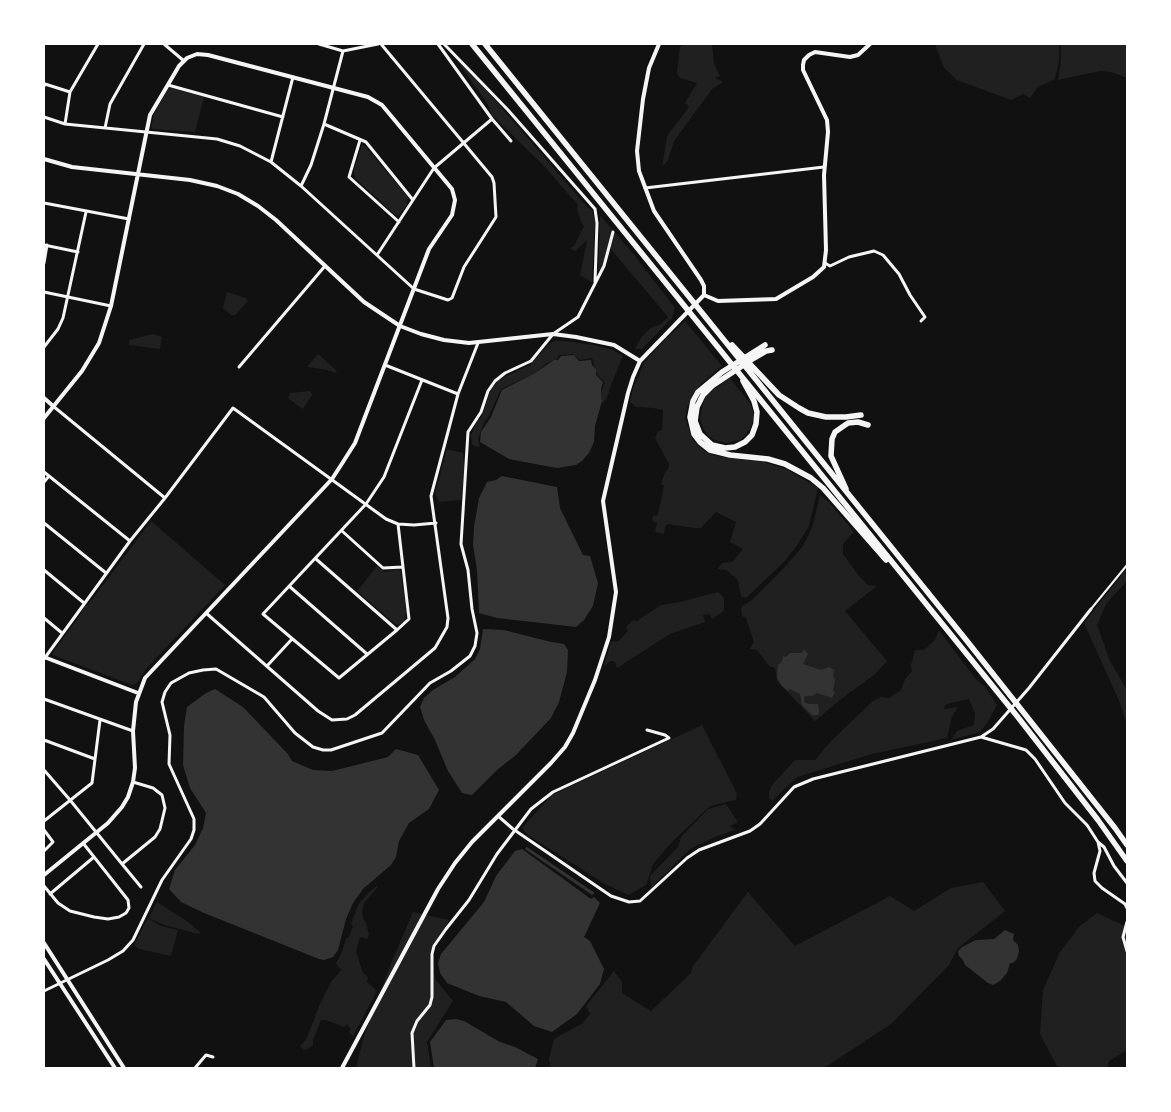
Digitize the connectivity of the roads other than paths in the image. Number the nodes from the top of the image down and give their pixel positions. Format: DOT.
graph roads {
  1 [pos="98,44"];
  2 [pos="144,44"];
  3 [pos="164,44"];
  4 [pos="319,44"];
  5 [pos="379,44"];
  6 [pos="438,44"];
  7 [pos="444,44"];
  8 [pos="472,44"];
  9 [pos="486,44"];
  10 [pos="659,44"];
  11 [pos="870,44"];
  12 [pos="343,51"];
  13 [pos="184,61"];
  14 [pos="294,77"];
  15 [pos="167,85"];
  16 [pos="44,86"];
  17 [pos="333,88"];
  18 [pos="70,92"];
  19 [pos="44,117"];
  20 [pos="283,117"];
  21 [pos="492,119"];
  22 [pos="64,124"];
  23 [pos="324,124"];
  24 [pos="105,128"];
  25 [pos="146,132"];
  26 [pos="360,140"];
  27 [pos="511,141"];
  28 [pos="463,142"];
  29 [pos="44,159"];
  30 [pos="271,162"];
  31 [pos="824,167"];
  32 [pos="434,168"];
  33 [pos="138,175"];
  34 [pos="301,186"];
  35 [pos="644,188"];
  36 [pos="413,200"];
  37 [pos="44,203"];
  38 [pos="86,212"];
  39 [pos="129,220"];
  40 [pos="399,222"];
  41 [pos="613,232"];
  42 [pos="46,245"];
  43 [pos="78,252"];
  44 [pos="377,254"];
  45 [pos="44,262"];
  46 [pos="825,263"];
  47 [pos="325,266"];
  48 [pos="595,285"];
  49 [pos="414,289"];
  50 [pos="44,292"];
  51 [pos="704,295"];
  52 [pos="69,298"];
  53 [pos="111,306"];
  54 [pos="922,321"];
  55 [pos="400,326"];
  56 [pos="553,334"];
  57 [pos="719,334"];
  58 [pos="478,343"];
  59 [pos="765,345"];
  60 [pos="44,347"];
  61 [pos="772,350"];
  62 [pos="753,356"];
  63 [pos="640,361"];
  64 [pos="385,365"];
  65 [pos="240,367"];
  66 [pos="723,375"];
  67 [pos="740,375"];
  68 [pos="422,380"];
  69 [pos="458,394"];
  70 [pos="44,398"];
  71 [pos="54,406"];
  72 [pos="861,415"];
  73 [pos="44,418"];
  74 [pos="868,425"];
  75 [pos="44,472"];
  76 [pos="49,476"];
  77 [pos="332,479"];
  78 [pos="44,482"];
  79 [pos="849,497"];
  80 [pos="165,498"];
  81 [pos="366,504"];
  82 [pos="44,522"];
  83 [pos="436,523"];
  84 [pos="398,524"];
  85 [pos="342,531"];
  86 [pos="130,541"];
  87 [pos="884,555"];
  88 [pos="316,559"];
  89 [pos="1127,565"];
  90 [pos="403,567"];
  91 [pos="44,570"];
  92 [pos="106,574"];
  93 [pos="289,586"];
  94 [pos="84,603"];
  95 [pos="1091,609"];
  96 [pos="206,613"];
  97 [pos="44,618"];
  98 [pos="397,630"];
  99 [pos="62,633"];
  100 [pos="292,639"];
  101 [pos="367,654"];
  102 [pos="44,658"];
  103 [pos="267,666"];
  104 [pos="138,693"];
  105 [pos="44,699"];
  106 [pos="100,720"];
  107 [pos="647,730"];
  108 [pos="133,732"];
  109 [pos="981,737"];
  110 [pos="44,740"];
  111 [pos="95,759"];
  112 [pos="44,770"];
  113 [pos="133,782"];
  114 [pos="70,800"];
  115 [pos="498,816"];
  116 [pos="44,821"];
  117 [pos="514,829"];
  118 [pos="44,830"];
  119 [pos="97,833"];
  120 [pos="1098,842"];
  121 [pos="83,843"];
  122 [pos="1127,845"];
  123 [pos="44,850"];
  124 [pos="94,857"];
  125 [pos="1127,861"];
  126 [pos="122,864"];
  127 [pos="44,875"];
  128 [pos="1127,883"];
  129 [pos="44,886"];
  130 [pos="140,887"];
  131 [pos="50,894"];
  132 [pos="1127,908"];
  133 [pos="1127,922"];
  134 [pos="44,943"];
  135 [pos="1127,951"];
  136 [pos="44,959"];
  137 [pos="67,980"];
  138 [pos="59,984"];
  139 [pos="44,991"];
  140 [pos="213,1057"];
  141 [pos="115,1068"];
  142 [pos="124,1068"];
  143 [pos="195,1068"];
  144 [pos="342,1068"];
  145 [pos="414,1068"];
  1 -- 18 [label="street"];
  2 -- 24 [label="street"];
  3 -- 13 [label="street"];
  4 -- 12 [label="street"];
  5 -- 12 [label="street"];
  5 -- 28 [label="street"];
  6 -- 21 [label="street"];
  7 -- 48 [label="street"];
  8 -- 67 [label="highway"];
  9 -- 57 [label="highway"];
  10 -- 35 [label="street"];
  11 -- 31 [label="street"];
  12 -- 17 [label="street"];
  13 -- 14 [label="street"];
  13 -- 15 [label="street"];
  14 -- 17 [label="street"];
  14 -- 20 [label="street"];
  15 -- 20 [label="street"];
  15 -- 25 [label="street"];
  16 -- 18 [label="street"];
  17 -- 23 [label="street"];
  17 -- 32 [label="street"];
  18 -- 22 [label="street"];
  19 -- 22 [label="street"];
  20 -- 30 [label="street"];
  21 -- 27 [label="street"];
  21 -- 28 [label="street"];
  22 -- 24 [label="street"];
  23 -- 26 [label="street"];
  23 -- 34 [label="street"];
  24 -- 25 [label="street"];
  25 -- 30 [label="street"];
  25 -- 33 [label="street"];
  26 -- 36 [label="street"];
  26 -- 40 [label="street"];
  28 -- 32 [label="street"];
  28 -- 49 [label="street"];
  29 -- 33 [label="street"];
  30 -- 34 [label="street"];
  31 -- 35 [label="street"];
  31 -- 46 [label="street"];
  32 -- 36 [label="street"];
  32 -- 49 [label="street"];
  33 -- 39 [label="street"];
  33 -- 47 [label="street"];
  34 -- 44 [label="street"];
  35 -- 51 [label="street"];
  36 -- 40 [label="street"];
  37 -- 38 [label="street"];
  38 -- 39 [label="street"];
  38 -- 43 [label="street"];
  39 -- 53 [label="street"];
  40 -- 44 [label="street"];
  41 -- 48 [label="street"];
  42 -- 43 [label="street"];
  42 -- 45 [label="street"];
  43 -- 52 [label="street"];
  44 -- 49 [label="street"];
  46 -- 51 [label="street"];
  46 -- 54 [label="street"];
  47 -- 55 [label="street"];
  47 -- 65 [label="street"];
  48 -- 56 [label="street"];
  49 -- 55 [label="street"];
  50 -- 52 [label="street"];
  51 -- 63 [label="street"];
  52 -- 53 [label="street"];
  52 -- 60 [label="street"];
  53 -- 71 [label="street"];
  55 -- 58 [label="street"];
  55 -- 64 [label="street"];
  56 -- 58 [label="street"];
  56 -- 63 [label="street"];
  56 -- 137 [label="street"];
  57 -- 72 [label="highway"];
  57 -- 79 [label="highway"];
  58 -- 69 [label="street"];
  59 -- 62 [label="highway"];
  61 -- 62 [label="highway"];
  62 -- 66 [label="highway"];
  63 -- 115 [label="street"];
  64 -- 68 [label="street"];
  64 -- 77 [label="street"];
  66 -- 67 [label="highway"];
  66 -- 87 [label="highway"];
  67 -- 87 [label="highway"];
  68 -- 69 [label="street"];
  68 -- 81 [label="street"];
  69 -- 83 [label="street"];
  70 -- 71 [label="street"];
  71 -- 73 [label="street"];
  71 -- 80 [label="street"];
  74 -- 79 [label="highway"];
  75 -- 76 [label="street"];
  76 -- 78 [label="street"];
  76 -- 86 [label="street"];
  77 -- 80 [label="street"];
  77 -- 81 [label="street"];
  77 -- 96 [label="street"];
  79 -- 122 [label="highway"];
  80 -- 86 [label="street"];
  81 -- 84 [label="street"];
  81 -- 85 [label="street"];
  82 -- 92 [label="street"];
  83 -- 84 [label="street"];
  83 -- 103 [label="street"];
  84 -- 90 [label="street"];
  85 -- 88 [label="street"];
  85 -- 90 [label="street"];
  86 -- 92 [label="street"];
  87 -- 125 [label="highway"];
  88 -- 93 [label="street"];
  88 -- 98 [label="street"];
  89 -- 95 [label="lane"];
  90 -- 98 [label="street"];
  91 -- 94 [label="street"];
  92 -- 94 [label="street"];
  93 -- 100 [label="street"];
  93 -- 101 [label="street"];
  94 -- 99 [label="street"];
  95 -- 109 [label="street"];
  96 -- 103 [label="street"];
  96 -- 104 [label="street"];
  97 -- 99 [label="street"];
  98 -- 101 [label="street"];
  99 -- 102 [label="street"];
  100 -- 101 [label="street"];
  100 -- 103 [label="street"];
  102 -- 104 [label="street"];
  104 -- 108 [label="street"];
  105 -- 106 [label="street"];
  106 -- 108 [label="street"];
  106 -- 111 [label="street"];
  107 -- 117 [label="street"];
  108 -- 113 [label="street"];
  109 -- 117 [label="street"];
  109 -- 120 [label="street"];
  110 -- 111 [label="street"];
  111 -- 114 [label="street"];
  112 -- 114 [label="street"];
  113 -- 119 [label="street"];
  113 -- 126 [label="street"];
  114 -- 116 [label="street"];
  114 -- 119 [label="street"];
  115 -- 117 [label="street"];
  115 -- 144 [label="street"];
  117 -- 145 [label="street"];
  118 -- 123 [label="street"];
  119 -- 121 [label="street"];
  119 -- 126 [label="street"];
  120 -- 128 [label="street"];
  120 -- 132 [label="street"];
  121 -- 124 [label="street"];
  121 -- 127 [label="street"];
  124 -- 131 [label="street"];
  124 -- 131 [label="street"];
  126 -- 130 [label="street"];
  129 -- 131 [label="street"];
  133 -- 135 [label="street"];
  134 -- 137 [label="street"];
  136 -- 138 [label="street"];
  137 -- 138 [label="street"];
  137 -- 142 [label="street"];
  138 -- 139 [label="street"];
  138 -- 141 [label="street"];
  140 -- 143 [label="street"];
}
